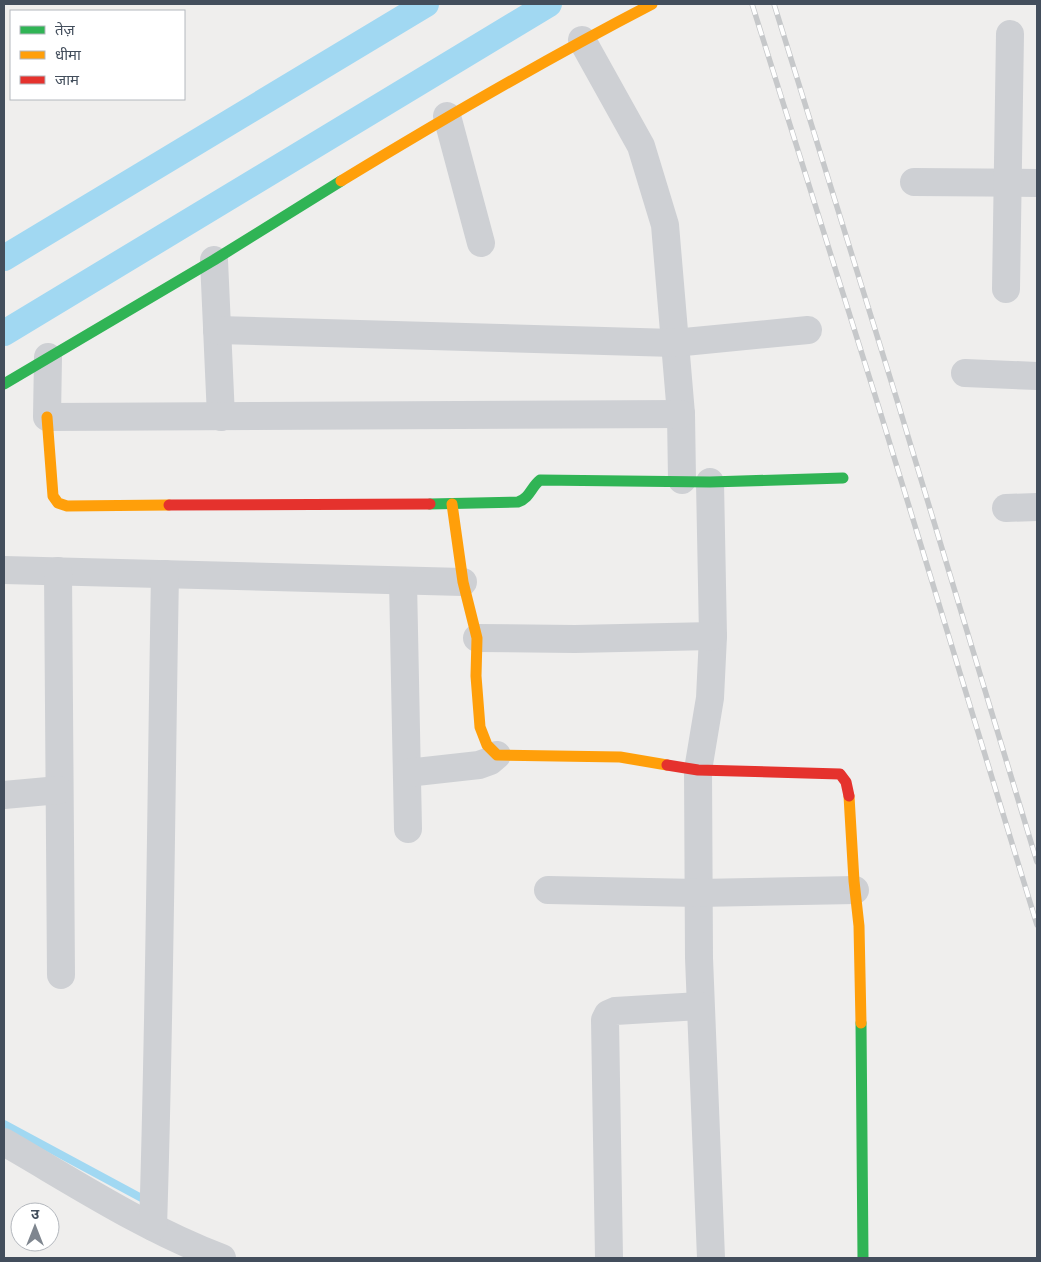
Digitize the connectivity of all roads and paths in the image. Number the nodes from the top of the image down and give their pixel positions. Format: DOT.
graph roads {
  1 [pos="652,4"];
  2 [pos="1010,34"];
  3 [pos="582,40"];
  4 [pos="447,116"];
  5 [pos="914,182"];
  6 [pos="1008,183"];
  7 [pos="1037,183"];
  8 [pos="482,243"];
  9 [pos="214,260"];
  10 [pos="1006,289"];
  11 [pos="217,330"];
  12 [pos="808,330"];
  13 [pos="674,343"];
  14 [pos="48,357"];
  15 [pos="965,373"];
  16 [pos="1037,376"];
  17 [pos="4,384"];
  18 [pos="681,414"];
  19 [pos="47,417"];
  20 [pos="221,417"];
  21 [pos="843,478"];
  22 [pos="682,480"];
  23 [pos="710,482"];
  24 [pos="452,504"];
  25 [pos="1037,507"];
  26 [pos="1006,508"];
  27 [pos="4,570"];
  28 [pos="58,571"];
  29 [pos="165,574"];
  30 [pos="402,581"];
  31 [pos="463,582"];
  32 [pos="713,636"];
  33 [pos="478,638"];
  34 [pos="497,755"];
  35 [pos="698,770"];
  36 [pos="407,773"];
  37 [pos="59,790"];
  38 [pos="4,795"];
  39 [pos="408,829"];
  40 [pos="548,890"];
  41 [pos="855,890"];
  42 [pos="698,893"];
  43 [pos="61,975"];
  44 [pos="700,1006"];
  45 [pos="4,1142"];
  46 [pos="153,1227"];
  47 [pos="222,1258"];
  48 [pos="609,1258"];
  49 [pos="711,1258"];
  50 [pos="863,1258"];
  1 -- 3 [label="street"];
  2 -- 6 [label="street"];
  3 -- 4 [label="street"];
  3 -- 13 [label="street"];
  4 -- 8 [label="street"];
  4 -- 9 [label="street"];
  5 -- 6 [label="street"];
  6 -- 7 [label="street"];
  6 -- 10 [label="street"];
  9 -- 11 [label="street"];
  9 -- 14 [label="street"];
  11 -- 13 [label="street"];
  11 -- 20 [label="street"];
  12 -- 13 [label="street"];
  13 -- 18 [label="street"];
  14 -- 17 [label="street"];
  14 -- 19 [label="street"];
  15 -- 16 [label="street"];
  18 -- 20 [label="street"];
  18 -- 22 [label="street"];
  19 -- 20 [label="street"];
  19 -- 24 [label="street"];
  21 -- 23 [label="street"];
  22 -- 23 [label="street"];
  22 -- 24 [label="street"];
  23 -- 32 [label="street"];
  24 -- 31 [label="street"];
  25 -- 26 [label="street"];
  27 -- 28 [label="street"];
  28 -- 29 [label="street"];
  28 -- 37 [label="street"];
  29 -- 30 [label="street"];
  29 -- 46 [label="street"];
  30 -- 31 [label="street"];
  30 -- 36 [label="street"];
  31 -- 33 [label="street"];
  32 -- 33 [label="street"];
  32 -- 35 [label="street"];
  33 -- 34 [label="street"];
  34 -- 35 [label="street"];
  34 -- 36 [label="street"];
  35 -- 41 [label="street"];
  35 -- 42 [label="street"];
  36 -- 39 [label="street"];
  37 -- 38 [label="street"];
  37 -- 43 [label="street"];
  40 -- 42 [label="street"];
  41 -- 42 [label="street"];
  41 -- 50 [label="street"];
  42 -- 44 [label="street"];
  44 -- 48 [label="street"];
  44 -- 49 [label="street"];
  45 -- 46 [label="street"];
  46 -- 47 [label="street"];
}
